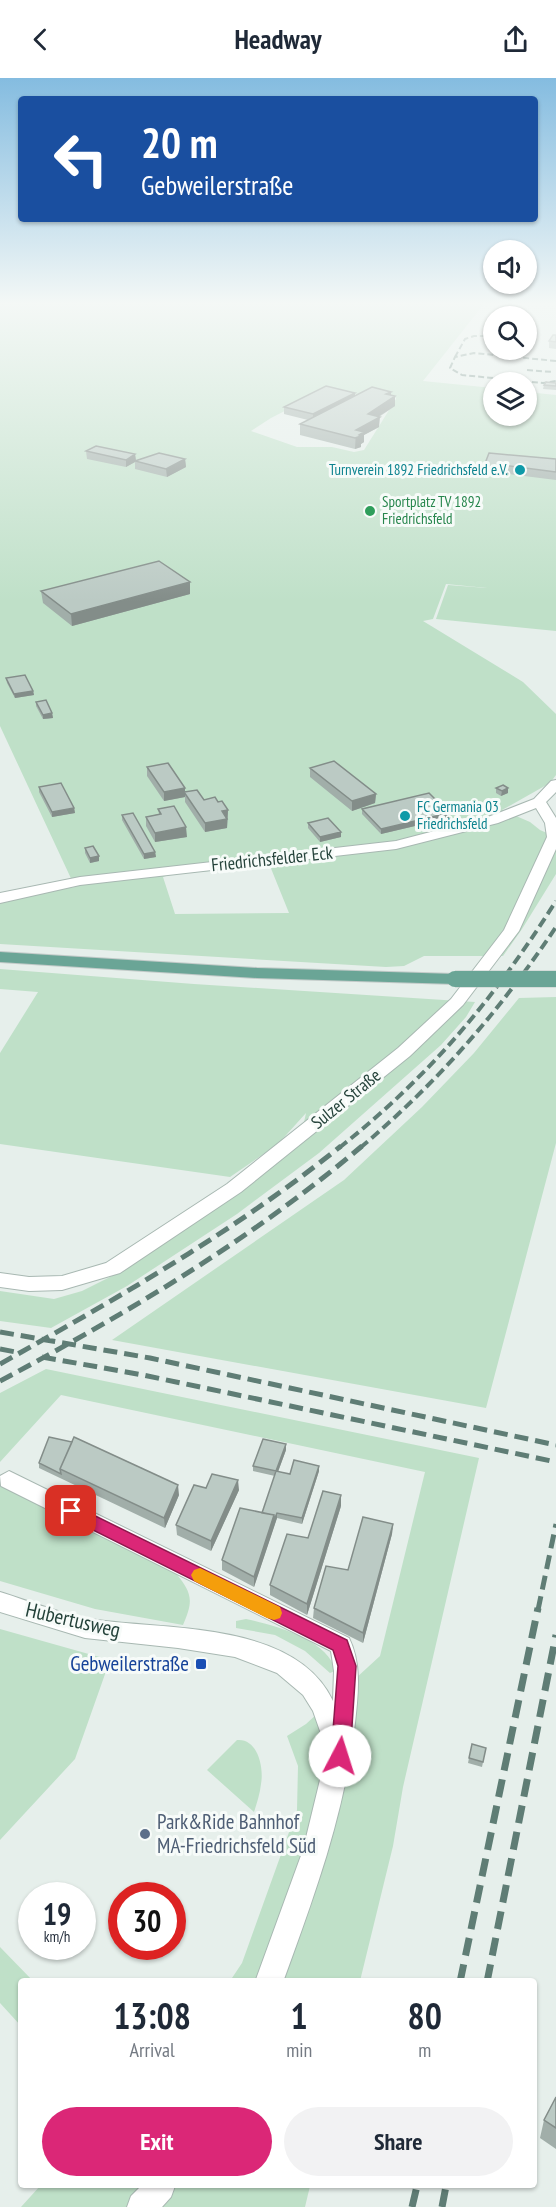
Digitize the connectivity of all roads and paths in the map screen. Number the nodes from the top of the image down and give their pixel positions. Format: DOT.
graph roads {
  1 [pos="556,784"];
  2 [pos="539,802"];
  3 [pos="0,898"];
  4 [pos="0,957"];
  5 [pos="556,979"];
  6 [pos="0,1280"];
  7 [pos="9,1480"];
  8 [pos="0,1602"];
  9 [pos="340,1756"];
  10 [pos="270,1978"];
  11 [pos="158,2188"];
  12 [pos="142,2207"];
  1 -- 2 [label="street"];
  2 -- 3 [label="street, Friedrichsfelder Eck"];
  2 -- 6 [label="street, Sulzer Straße"];
  4 -- 5 [label="main road, bridge"];
  7 -- 9 [label="street"];
  8 -- 9 [label="street, Hubertusweg"];
  9 -- 10 [label="street"];
  11 -- 12 [label="street"];
}
